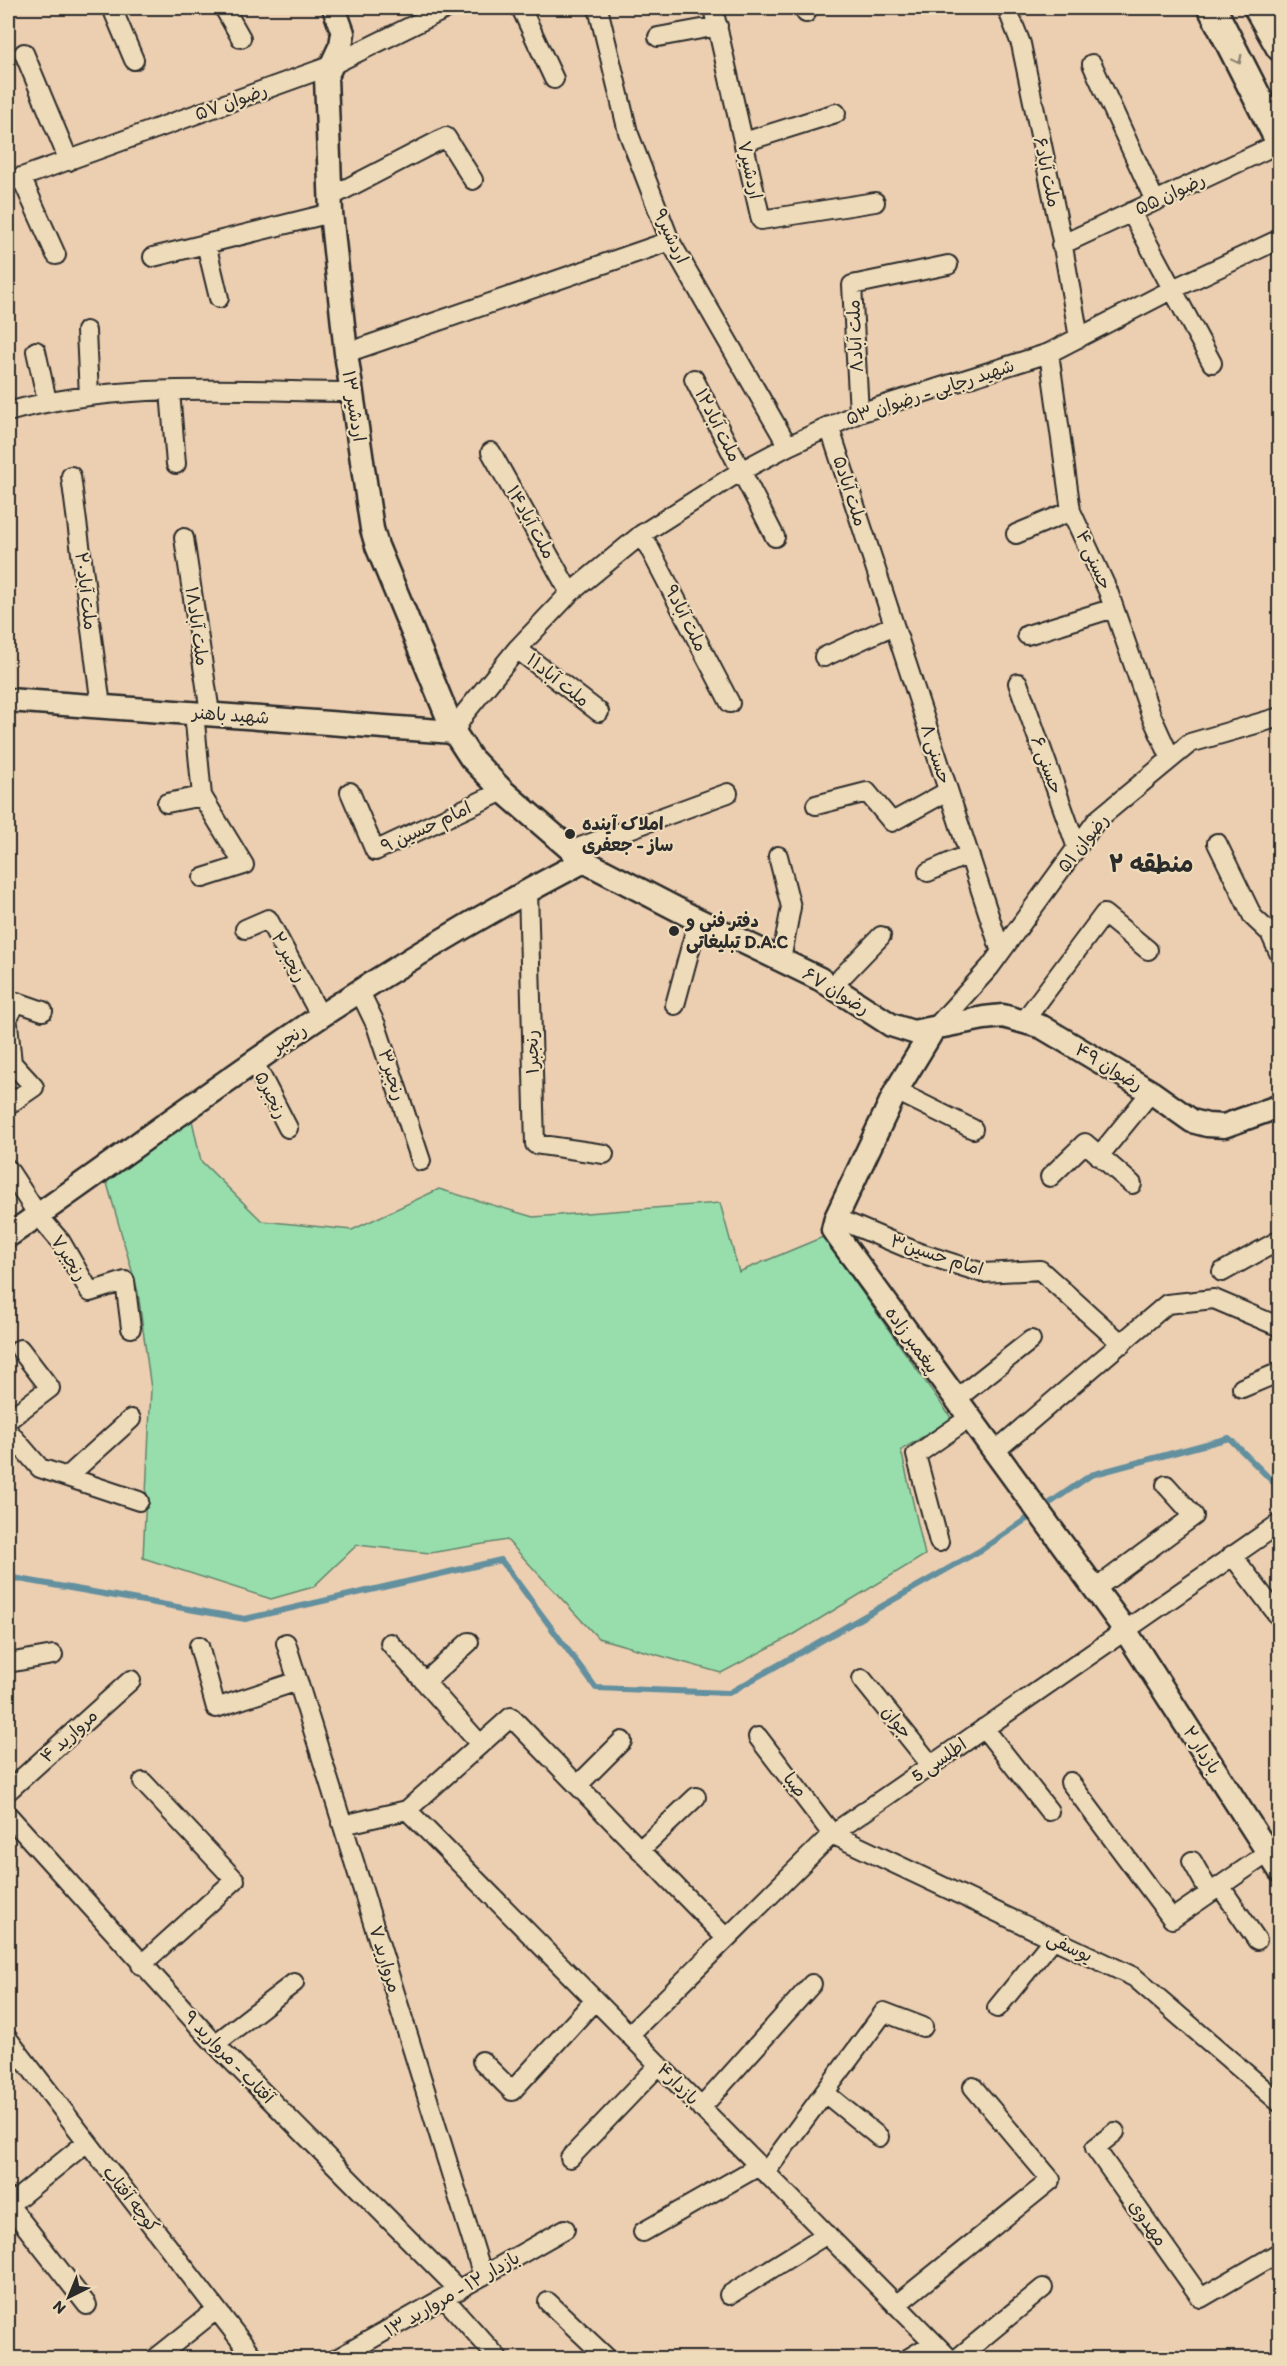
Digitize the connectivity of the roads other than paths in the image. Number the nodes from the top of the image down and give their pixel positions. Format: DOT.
graph roads {
  1 [pos="112,8"];
  2 [pos="224,8"];
  3 [pos="334,8"];
  4 [pos="448,8"];
  5 [pos="522,8"];
  6 [pos="598,8"];
  7 [pos="713,8"];
  8 [pos="1007,8"];
  9 [pos="1212,8"];
  10 [pos="1258,8"];
  11 [pos="718,26"];
  12 [pos="658,37"];
  13 [pos="241,38"];
  14 [pos="1280,47"];
  15 [pos="24,53"];
  16 [pos="134,60"];
  17 [pos="1092,63"];
  18 [pos="330,66"];
  19 [pos="554,79"];
  20 [pos="836,113"];
  21 [pos="744,142"];
  22 [pos="1280,142"];
  23 [pos="69,161"];
  24 [pos="14,180"];
  25 [pos="474,180"];
  26 [pos="1155,201"];
  27 [pos="875,202"];
  28 [pos="332,205"];
  29 [pos="1131,212"];
  30 [pos="1280,239"];
  31 [pos="670,241"];
  32 [pos="206,244"];
  33 [pos="1061,245"];
  34 [pos="56,255"];
  35 [pos="153,257"];
  36 [pos="948,265"];
  37 [pos="1173,290"];
  38 [pos="219,298"];
  39 [pos="86,331"];
  40 [pos="1079,338"];
  41 [pos="36,351"];
  42 [pos="346,353"];
  43 [pos="1049,353"];
  44 [pos="1212,363"];
  45 [pos="694,380"];
  46 [pos="170,391"];
  47 [pos="352,392"];
  48 [pos="89,396"];
  49 [pos="47,401"];
  50 [pos="8,411"];
  51 [pos="859,413"];
  52 [pos="829,426"];
  53 [pos="788,446"];
  54 [pos="491,452"];
  55 [pos="176,464"];
  56 [pos="741,471"];
  57 [pos="71,476"];
  58 [pos="1071,511"];
  59 [pos="642,534"];
  60 [pos="1016,534"];
  61 [pos="776,537"];
  62 [pos="184,538"];
  63 [pos="871,556"];
  64 [pos="570,593"];
  65 [pos="1114,608"];
  66 [pos="894,625"];
  67 [pos="1027,635"];
  68 [pos="518,649"];
  69 [pos="824,657"];
  70 [pos="1018,683"];
  71 [pos="8,700"];
  72 [pos="730,703"];
  73 [pos="101,706"];
  74 [pos="202,712"];
  75 [pos="599,712"];
  76 [pos="1280,717"];
  77 [pos="453,732"];
  78 [pos="1171,759"];
  79 [pos="503,791"];
  80 [pos="948,791"];
  81 [pos="350,792"];
  82 [pos="728,793"];
  83 [pos="202,796"];
  84 [pos="167,803"];
  85 [pos="816,805"];
  86 [pos="1217,843"];
  87 [pos="1077,848"];
  88 [pos="969,854"];
  89 [pos="578,855"];
  90 [pos="778,856"];
  91 [pos="928,872"];
  92 [pos="204,878"];
  93 [pos="528,890"];
  94 [pos="698,920"];
  95 [pos="245,929"];
  96 [pos="1275,931"];
  97 [pos="881,936"];
  98 [pos="1148,950"];
  99 [pos="1001,952"];
  100 [pos="1280,955"];
  101 [pos="781,960"];
  102 [pos="832,987"];
  103 [pos="360,992"];
  104 [pos="675,1005"];
  105 [pos="43,1011"];
  106 [pos="8,1017"];
  107 [pos="321,1017"];
  108 [pos="1024,1021"];
  109 [pos="8,1024"];
  110 [pos="933,1030"];
  111 [pos="255,1062"];
  112 [pos="896,1091"];
  113 [pos="1151,1092"];
  114 [pos="8,1106"];
  115 [pos="1280,1106"];
  116 [pos="288,1128"];
  117 [pos="973,1129"];
  118 [pos="604,1154"];
  119 [pos="1099,1156"];
  120 [pos="421,1161"];
  121 [pos="8,1169"];
  122 [pos="1050,1177"];
  123 [pos="1132,1184"];
  124 [pos="38,1215"];
  125 [pos="836,1218"];
  126 [pos="8,1236"];
  127 [pos="1280,1240"];
  128 [pos="1222,1272"];
  129 [pos="1280,1327"];
  130 [pos="131,1328"];
  131 [pos="1031,1340"];
  132 [pos="1122,1344"];
  133 [pos="20,1349"];
  134 [pos="1280,1372"];
  135 [pos="1242,1388"];
  136 [pos="955,1400"];
  137 [pos="969,1418"];
  138 [pos="131,1419"];
  139 [pos="8,1420"];
  140 [pos="8,1431"];
  141 [pos="994,1452"];
  142 [pos="67,1477"];
  143 [pos="1166,1485"];
  144 [pos="139,1501"];
  145 [pos="1280,1522"];
  146 [pos="939,1542"];
  147 [pos="1232,1555"];
  148 [pos="1095,1589"];
  149 [pos="1280,1618"];
  150 [pos="1125,1630"];
  151 [pos="469,1642"];
  152 [pos="286,1643"];
  153 [pos="390,1643"];
  154 [pos="199,1646"];
  155 [pos="53,1655"];
  156 [pos="8,1663"];
  157 [pos="862,1679"];
  158 [pos="131,1680"];
  159 [pos="298,1681"];
  160 [pos="425,1682"];
  161 [pos="984,1728"];
  162 [pos="758,1737"];
  163 [pos="622,1742"];
  164 [pos="480,1744"];
  165 [pos="931,1765"];
  166 [pos="143,1782"];
  167 [pos="1070,1782"];
  168 [pos="578,1785"];
  169 [pos="8,1791"];
  170 [pos="696,1797"];
  171 [pos="407,1810"];
  172 [pos="1049,1812"];
  173 [pos="8,1815"];
  174 [pos="343,1825"];
  175 [pos="832,1834"];
  176 [pos="640,1850"];
  177 [pos="1192,1862"];
  178 [pos="1274,1862"];
  179 [pos="1215,1890"];
  180 [pos="726,1938"];
  181 [pos="1053,1939"];
  182 [pos="1257,1940"];
  183 [pos="141,1965"];
  184 [pos="294,1983"];
  185 [pos="812,1984"];
  186 [pos="595,2001"];
  187 [pos="997,2008"];
  188 [pos="923,2027"];
  189 [pos="629,2035"];
  190 [pos="8,2039"];
  191 [pos="215,2044"];
  192 [pos="482,2061"];
  193 [pos="658,2065"];
  194 [pos="974,2087"];
  195 [pos="825,2093"];
  196 [pos="1280,2103"];
  197 [pos="701,2108"];
  198 [pos="1114,2132"];
  199 [pos="879,2137"];
  200 [pos="87,2142"];
  201 [pos="570,2158"];
  202 [pos="762,2169"];
  203 [pos="8,2206"];
  204 [pos="565,2229"];
  205 [pos="643,2232"];
  206 [pos="826,2234"];
  207 [pos="1280,2252"];
  208 [pos="483,2276"];
  209 [pos="1043,2288"];
  210 [pos="452,2294"];
  211 [pos="729,2295"];
  212 [pos="548,2302"];
  213 [pos="87,2305"];
  214 [pos="896,2305"];
  215 [pos="216,2310"];
  216 [pos="934,2343"];
  217 [pos="156,2358"];
  218 [pos="254,2358"];
  219 [pos="338,2358"];
  220 [pos="498,2358"];
  221 [pos="607,2358"];
  222 [pos="909,2358"];
  223 [pos="949,2358"];
  224 [pos="958,2358"];
  1 -- 16 [label="street"];
  2 -- 13 [label="street"];
  3 -- 18 [label="street, اردشیر ۱۳"];
  4 -- 18 [label="street, رضوان ۵۷"];
  5 -- 19 [label="street"];
  6 -- 31 [label="street, اردشیر۹"];
  7 -- 11 [label="street, اردشیر۷"];
  8 -- 33 [label="street, ملت آباد۶"];
  9 -- 22 [label="main road, one-way"];
  10 -- 14 [label="main road"];
  11 -- 12 [label="street"];
  11 -- 21 [label="street, اردشیر۷"];
  15 -- 23 [label="street"];
  17 -- 26 [label="street"];
  18 -- 23 [label="street, رضوان ۵۷"];
  18 -- 28 [label="street, اردشیر ۱۳"];
  20 -- 21 [label="street"];
  21 -- 27 [label="street, اردشیر۷"];
  22 -- 26 [label="street, رضوان ۵۵"];
  23 -- 24 [label="street, رضوان ۵۷"];
  24 -- 34 [label="street"];
  25 -- 28 [label="street"];
  26 -- 29 [label="street, رضوان ۵۵"];
  28 -- 32 [label="street"];
  28 -- 42 [label="street, اردشیر ۱۳"];
  29 -- 33 [label="street, رضوان ۵۵"];
  29 -- 37 [label="street"];
  30 -- 37 [label="street, شهید رجایی - رضوان ۵۳"];
  31 -- 42 [label="street"];
  31 -- 53 [label="street, اردشیر۹"];
  32 -- 35 [label="street"];
  32 -- 38 [label="street"];
  33 -- 40 [label="street, ملت آباد۶"];
  36 -- 51 [label="street, ملت آباد۸"];
  37 -- 40 [label="street, شهید رجایی - رضوان ۵۳"];
  37 -- 44 [label="street"];
  39 -- 48 [label="street"];
  40 -- 43 [label="street, شهید رجایی - رضوان ۵۳"];
  41 -- 49 [label="street"];
  42 -- 47 [label="street, اردشیر ۱۳"];
  43 -- 51 [label="street, شهید رجایی - رضوان ۵۳"];
  43 -- 58 [label="street, حسنی ۴"];
  45 -- 56 [label="street, ملت آباد۱۲"];
  46 -- 47 [label="street"];
  46 -- 48 [label="street"];
  46 -- 55 [label="street"];
  47 -- 77 [label="street, اردشیر ۱۳"];
  48 -- 49 [label="street"];
  49 -- 50 [label="street"];
  51 -- 52 [label="street, شهید رجایی - رضوان ۵۳"];
  52 -- 53 [label="street, شهید رجایی - رضوان ۵۳"];
  52 -- 63 [label="street, ملت آباد۵"];
  53 -- 56 [label="street, شهید رجایی - رضوان ۵۳"];
  54 -- 64 [label="street, ملت آباد۱۴"];
  56 -- 59 [label="street, شهید رجایی - رضوان ۵۳"];
  56 -- 61 [label="street, ملت آباد۱۲"];
  57 -- 73 [label="street, ملت آباد۲۰"];
  58 -- 60 [label="street"];
  58 -- 65 [label="street, حسنی ۴"];
  59 -- 64 [label="street, شهید رجایی - رضوان ۵۳"];
  59 -- 72 [label="street, ملت آباد۹"];
  62 -- 74 [label="street, ملت آباد۱۸"];
  63 -- 66 [label="street, حسنی ۸"];
  64 -- 68 [label="street, شهید رجایی - رضوان ۵۳"];
  65 -- 67 [label="street"];
  65 -- 78 [label="street, حسنی ۴"];
  66 -- 69 [label="street"];
  66 -- 80 [label="street, حسنی ۸"];
  68 -- 75 [label="street, ملت آباد۱۱"];
  68 -- 77 [label="street, شهید رجایی - رضوان ۵۳"];
  70 -- 87 [label="street, حسنی ۶"];
  71 -- 73 [label="street, شهید باهنر"];
  73 -- 74 [label="street, شهید باهنر"];
  74 -- 77 [label="street, شهید باهنر"];
  74 -- 83 [label="street, ملت آباد۱۸"];
  76 -- 78 [label="street, رضوان ۵۱"];
  77 -- 79 [label="street, رضوان ۶۷"];
  78 -- 87 [label="street, رضوان ۵۱"];
  79 -- 81 [label="street, امام حسین ۹"];
  79 -- 89 [label="street, رضوان ۶۷"];
  80 -- 85 [label="street"];
  80 -- 88 [label="street, حسنی ۸"];
  82 -- 89 [label="street"];
  83 -- 84 [label="street"];
  83 -- 92 [label="street"];
  86 -- 96 [label="street"];
  87 -- 99 [label="street, رضوان ۵۱"];
  88 -- 91 [label="street"];
  88 -- 99 [label="street, حسنی ۸"];
  89 -- 93 [label="street, رنجبر"];
  89 -- 94 [label="street, رضوان ۶۷"];
  90 -- 101 [label="street"];
  93 -- 103 [label="street, رنجبر"];
  93 -- 118 [label="street, رنجبر۱"];
  94 -- 101 [label="street, رضوان ۶۷"];
  94 -- 104 [label="street"];
  95 -- 107 [label="street, رنجبر ۲"];
  96 -- 100 [label="street"];
  97 -- 102 [label="street"];
  98 -- 108 [label="street"];
  99 -- 110 [label="street, رضوان ۵۱"];
  101 -- 102 [label="street, رضوان ۶۷"];
  102 -- 110 [label="street, رضوان ۶۷"];
  103 -- 107 [label="street, رنجبر"];
  103 -- 120 [label="street, رنجبر۳"];
  105 -- 106 [label="street"];
  107 -- 111 [label="street, رنجبر"];
  108 -- 110 [label="street, رضوان ۴۹"];
  108 -- 113 [label="street, رضوان ۴۹"];
  109 -- 114 [label="street"];
  110 -- 112 [label="street"];
  111 -- 116 [label="street, رنجبر۵"];
  111 -- 124 [label="street, رنجبر"];
  112 -- 117 [label="street"];
  112 -- 125 [label="street"];
  113 -- 115 [label="street, رضوان ۴۹"];
  113 -- 119 [label="street"];
  119 -- 122 [label="street"];
  119 -- 123 [label="street"];
  121 -- 124 [label="street"];
  124 -- 126 [label="street, رنجبر"];
  124 -- 130 [label="street, رنجبر۷"];
  125 -- 132 [label="street, امام حسین۳"];
  125 -- 136 [label="street, پیغمبر زاده"];
  127 -- 128 [label="street"];
  129 -- 132 [label="street"];
  131 -- 136 [label="street"];
  132 -- 141 [label="street"];
  133 -- 139 [label="street"];
  134 -- 135 [label="street"];
  136 -- 137 [label="street, پیغمبر زاده"];
  137 -- 141 [label="street, پیغمبر زاده"];
  137 -- 146 [label="street"];
  138 -- 142 [label="street"];
  140 -- 142 [label="street"];
  141 -- 148 [label="street, پیغمبر زاده"];
  142 -- 144 [label="street"];
  143 -- 148 [label="street"];
  145 -- 147 [label="street, اطلسی 5"];
  147 -- 149 [label="street"];
  147 -- 150 [label="street, اطلسی 5"];
  148 -- 150 [label="street, پیغمبر زاده"];
  150 -- 161 [label="street, اطلسی 5"];
  150 -- 178 [label="street, بازدار ۲"];
  151 -- 160 [label="street"];
  152 -- 159 [label="street, مروارید ۷"];
  153 -- 160 [label="street"];
  154 -- 159 [label="street"];
  155 -- 156 [label="street"];
  157 -- 165 [label="street, جوان"];
  158 -- 169 [label="street, مروارید ۴"];
  159 -- 174 [label="street, مروارید ۷"];
  160 -- 164 [label="street"];
  161 -- 165 [label="street, اطلسی 5"];
  161 -- 172 [label="street"];
  162 -- 175 [label="street, صبا"];
  163 -- 168 [label="street"];
  164 -- 168 [label="street"];
  164 -- 171 [label="street"];
  165 -- 175 [label="street, اطلسی 5"];
  166 -- 183 [label="street"];
  167 -- 179 [label="street"];
  168 -- 176 [label="street"];
  170 -- 176 [label="street"];
  171 -- 174 [label="street"];
  171 -- 186 [label="street, بازدار۴"];
  173 -- 183 [label="street, آفتاب - مروارید ۹"];
  174 -- 208 [label="street, مروارید ۷"];
  175 -- 180 [label="street, اطلسی 5"];
  175 -- 181 [label="street, یوسفی"];
  176 -- 180 [label="street"];
  177 -- 179 [label="street"];
  178 -- 179 [label="street"];
  179 -- 182 [label="street"];
  180 -- 189 [label="street, اطلسی 5"];
  181 -- 187 [label="street"];
  181 -- 196 [label="street, یوسفی"];
  183 -- 191 [label="street, آفتاب - مروارید ۹"];
  184 -- 191 [label="street"];
  185 -- 197 [label="street"];
  186 -- 189 [label="street, بازدار۴"];
  186 -- 192 [label="street"];
  188 -- 195 [label="street"];
  189 -- 193 [label="street, بازدار۴"];
  190 -- 200 [label="street, کوچه آفتاب"];
  191 -- 210 [label="street, آفتاب - مروارید ۹"];
  193 -- 197 [label="street, بازدار۴"];
  193 -- 201 [label="street"];
  194 -- 214 [label="street"];
  195 -- 199 [label="street"];
  195 -- 202 [label="street"];
  197 -- 202 [label="street, بازدار۴"];
  198 -- 207 [label="street, مهدوی"];
  200 -- 203 [label="street"];
  200 -- 215 [label="street, کوچه آفتاب"];
  202 -- 205 [label="street"];
  202 -- 206 [label="street, بازدار۴"];
  203 -- 213 [label="street"];
  204 -- 208 [label="street, بازدار ۱۲ - مروارید ۱۳"];
  206 -- 211 [label="street"];
  206 -- 214 [label="street, بازدار۴"];
  208 -- 210 [label="street, بازدار ۱۲ - مروارید ۱۳"];
  209 -- 224 [label="street"];
  210 -- 219 [label="street, بازدار ۱۲ - مروارید ۱۳"];
  210 -- 220 [label="street, آفتاب - مروارید ۹"];
  212 -- 221 [label="street"];
  214 -- 216 [label="street, بازدار۴"];
  215 -- 217 [label="street"];
  215 -- 218 [label="street, کوچه آفتاب"];
  216 -- 222 [label="street"];
  216 -- 223 [label="street, بازدار۴"];
}
